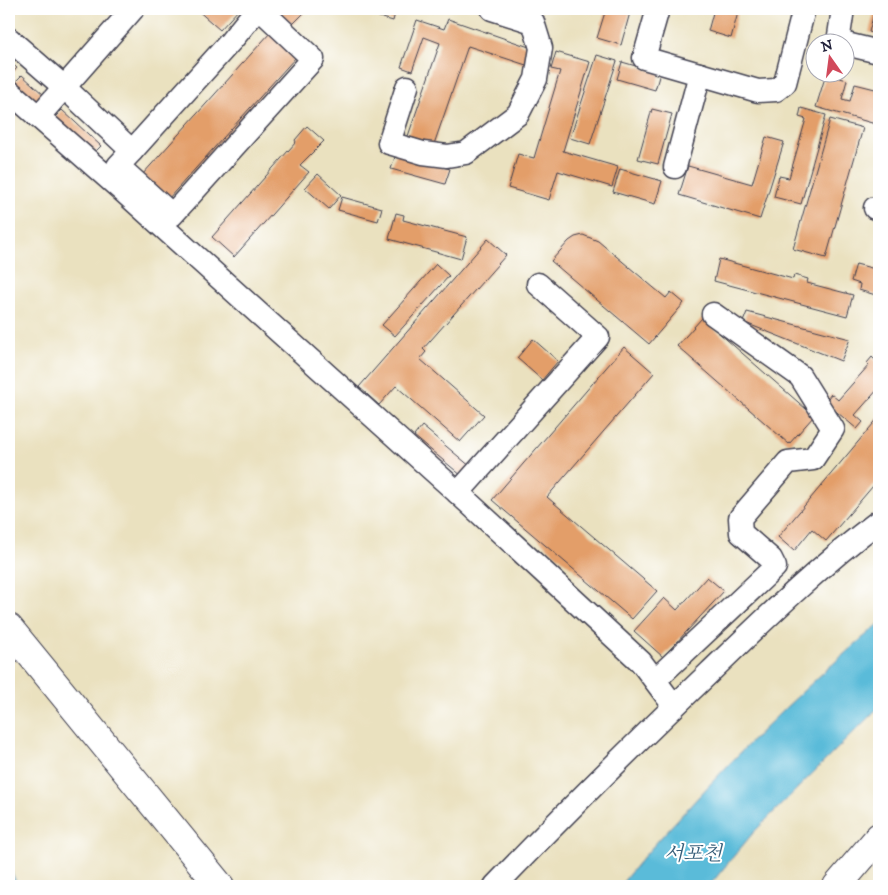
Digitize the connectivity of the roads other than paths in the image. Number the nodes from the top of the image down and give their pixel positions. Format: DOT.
graph roads {
  1 [pos="132,9"];
  2 [pos="259,9"];
  3 [pos="658,9"];
  4 [pos="804,9"];
  5 [pos="843,9"];
  6 [pos="503,11"];
  7 [pos="840,32"];
  8 [pos="9,39"];
  9 [pos="856,46"];
  10 [pos="879,52"];
  11 [pos="700,74"];
  12 [pos="64,87"];
  13 [pos="407,87"];
  14 [pos="9,91"];
  15 [pos="38,117"];
  16 [pos="132,151"];
  17 [pos="675,167"];
  18 [pos="538,284"];
  19 [pos="714,314"];
  20 [pos="458,493"];
  21 [pos="879,521"];
  22 [pos="9,628"];
  23 [pos="655,680"];
  24 [pos="674,706"];
  25 [pos="879,836"];
  26 [pos="220,886"];
  27 [pos="495,886"];
  28 [pos="837,886"];
  1 -- 12 [label="street"];
  2 -- 16 [label="street"];
  2 -- 16 [label="street"];
  3 -- 11 [label="street"];
  4 -- 11 [label="street"];
  5 -- 7 [label="street"];
  6 -- 13 [label="street"];
  8 -- 12 [label="street"];
  9 -- 10 [label="street"];
  11 -- 17 [label="street"];
  12 -- 15 [label="street"];
  12 -- 16 [label="street"];
  14 -- 15 [label="street"];
  15 -- 20 [label="street"];
  18 -- 20 [label="street"];
  19 -- 23 [label="street"];
  20 -- 23 [label="street"];
  21 -- 24 [label="street"];
  22 -- 26 [label="main road"];
  23 -- 24 [label="street"];
  24 -- 27 [label="street"];
  25 -- 28 [label="main road"];
}
